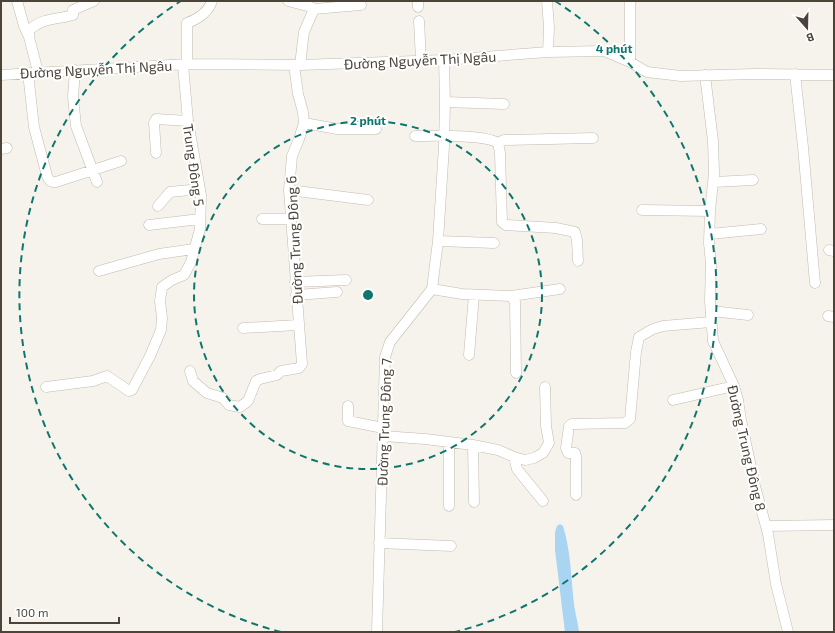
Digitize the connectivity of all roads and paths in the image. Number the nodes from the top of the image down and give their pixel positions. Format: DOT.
graph roads {
  1 [pos="17,1"];
  2 [pos="94,1"];
  3 [pos="212,1"];
  4 [pos="288,1"];
  5 [pos="547,1"];
  6 [pos="630,1"];
  7 [pos="330,5"];
  8 [pos="361,5"];
  9 [pos="314,9"];
  10 [pos="419,21"];
  11 [pos="30,37"];
  12 [pos="548,52"];
  13 [pos="421,60"];
  14 [pos="444,60"];
  15 [pos="630,62"];
  16 [pos="185,64"];
  17 [pos="297,65"];
  18 [pos="75,70"];
  19 [pos="38,72"];
  20 [pos="28,73"];
  21 [pos="1,74"];
  22 [pos="795,74"];
  23 [pos="705,75"];
  24 [pos="834,75"];
  25 [pos="445,102"];
  26 [pos="504,104"];
  27 [pos="188,121"];
  28 [pos="304,123"];
  29 [pos="376,129"];
  30 [pos="415,136"];
  31 [pos="444,137"];
  32 [pos="593,138"];
  33 [pos="498,143"];
  34 [pos="156,153"];
  35 [pos="121,161"];
  36 [pos="92,169"];
  37 [pos="753,180"];
  38 [pos="96,182"];
  39 [pos="714,182"];
  40 [pos="200,189"];
  41 [pos="289,190"];
  42 [pos="368,200"];
  43 [pos="158,206"];
  44 [pos="642,210"];
  45 [pos="710,211"];
  46 [pos="200,219"];
  47 [pos="262,219"];
  48 [pos="290,219"];
  49 [pos="149,225"];
  50 [pos="761,229"];
  51 [pos="710,234"];
  52 [pos="438,241"];
  53 [pos="494,243"];
  54 [pos="194,249"];
  55 [pos="578,261"];
  56 [pos="99,271"];
  57 [pos="346,280"];
  58 [pos="295,282"];
  59 [pos="815,283"];
  60 [pos="432,289"];
  61 [pos="560,289"];
  62 [pos="337,292"];
  63 [pos="296,295"];
  64 [pos="474,295"];
  65 [pos="511,296"];
  66 [pos="711,312"];
  67 [pos="748,315"];
  68 [pos="711,322"];
  69 [pos="298,325"];
  70 [pos="243,328"];
  71 [pos="470,355"];
  72 [pos="190,371"];
  73 [pos="516,373"];
  74 [pos="734,386"];
  75 [pos="46,387"];
  76 [pos="545,387"];
  77 [pos="673,400"];
  78 [pos="348,406"];
  79 [pos="383,432"];
  80 [pos="449,442"];
  81 [pos="473,444"];
  82 [pos="514,457"];
  83 [pos="576,495"];
  84 [pos="543,501"];
  85 [pos="474,502"];
  86 [pos="449,506"];
  87 [pos="834,525"];
  88 [pos="766,526"];
  89 [pos="379,543"];
  90 [pos="451,546"];
  91 [pos="377,632"];
  92 [pos="788,632"];
  1 -- 11 [label="street"];
  2 -- 11 [label="street"];
  3 -- 16 [label="street, Trung Đông 5"];
  4 -- 9 [label="street"];
  5 -- 12 [label="street"];
  6 -- 15 [label="street"];
  7 -- 8 [label="street"];
  7 -- 9 [label="street"];
  9 -- 17 [label="street, Đường Trung Đông 6"];
  10 -- 13 [label="street"];
  11 -- 19 [label="street"];
  12 -- 14 [label="street, Đường Nguyễn Thị Ngâu"];
  12 -- 15 [label="street, Đường Nguyễn Thị Ngâu"];
  13 -- 14 [label="street, Đường Nguyễn Thị Ngâu"];
  13 -- 17 [label="street, Đường Nguyễn Thị Ngâu"];
  14 -- 25 [label="street"];
  15 -- 23 [label="street, Đường Nguyễn Thị Ngâu"];
  16 -- 17 [label="street, Đường Nguyễn Thị Ngâu"];
  16 -- 18 [label="street, Đường Nguyễn Thị Ngâu"];
  16 -- 27 [label="street, Trung Đông 5"];
  17 -- 28 [label="street, Đường Trung Đông 6"];
  18 -- 19 [label="street, Đường Nguyễn Thị Ngâu"];
  18 -- 36 [label="street"];
  19 -- 20 [label="street, Đường Nguyễn Thị Ngâu"];
  20 -- 21 [label="street, Đường Nguyễn Thị Ngâu"];
  20 -- 36 [label="street"];
  22 -- 23 [label="street, Đường Nguyễn Thị Ngâu"];
  22 -- 24 [label="street, Đường Nguyễn Thị Ngâu"];
  22 -- 59 [label="street"];
  23 -- 39 [label="street, Đường Trung Đông 8"];
  25 -- 26 [label="street"];
  25 -- 31 [label="street"];
  27 -- 34 [label="street"];
  27 -- 40 [label="street, Trung Đông 5"];
  28 -- 29 [label="street"];
  28 -- 41 [label="street, Đường Trung Đông 6"];
  30 -- 31 [label="street"];
  31 -- 33 [label="street"];
  31 -- 52 [label="street"];
  32 -- 33 [label="street"];
  33 -- 55 [label="street"];
  35 -- 36 [label="street"];
  36 -- 38 [label="street"];
  37 -- 39 [label="street"];
  39 -- 45 [label="street, Đường Trung Đông 8"];
  40 -- 43 [label="street"];
  40 -- 46 [label="street, Trung Đông 5"];
  41 -- 42 [label="street"];
  41 -- 48 [label="street, Đường Trung Đông 6"];
  44 -- 45 [label="street"];
  45 -- 51 [label="street, Đường Trung Đông 8"];
  46 -- 49 [label="street"];
  46 -- 54 [label="street, Trung Đông 5"];
  47 -- 48 [label="street"];
  48 -- 58 [label="street, Đường Trung Đông 6"];
  50 -- 51 [label="street"];
  51 -- 66 [label="street, Đường Trung Đông 8"];
  52 -- 53 [label="street"];
  52 -- 60 [label="street"];
  54 -- 56 [label="street"];
  54 -- 75 [label="street, Trung Đông 5"];
  57 -- 58 [label="street"];
  58 -- 63 [label="street, Đường Trung Đông 6"];
  60 -- 64 [label="street"];
  60 -- 79 [label="street, Đường Trung Đông 7"];
  61 -- 65 [label="street"];
  62 -- 63 [label="street"];
  63 -- 69 [label="street, Đường Trung Đông 6"];
  64 -- 65 [label="street"];
  64 -- 71 [label="street"];
  65 -- 73 [label="street"];
  66 -- 67 [label="street"];
  66 -- 68 [label="street, Đường Trung Đông 8"];
  68 -- 74 [label="street, Đường Trung Đông 8"];
  68 -- 83 [label="street"];
  69 -- 70 [label="street"];
  69 -- 72 [label="street, Đường Trung Đông 6"];
  74 -- 77 [label="street"];
  74 -- 88 [label="street, Đường Trung Đông 8"];
  76 -- 82 [label="street"];
  78 -- 79 [label="street"];
  79 -- 80 [label="street"];
  79 -- 89 [label="street, Đường Trung Đông 7"];
  80 -- 81 [label="street"];
  80 -- 86 [label="street"];
  81 -- 82 [label="street"];
  81 -- 85 [label="street"];
  82 -- 84 [label="street"];
  87 -- 88 [label="street"];
  88 -- 92 [label="street, Đường Trung Đông 8"];
  89 -- 90 [label="street"];
  89 -- 91 [label="street, Đường Trung Đông 7"];
}
